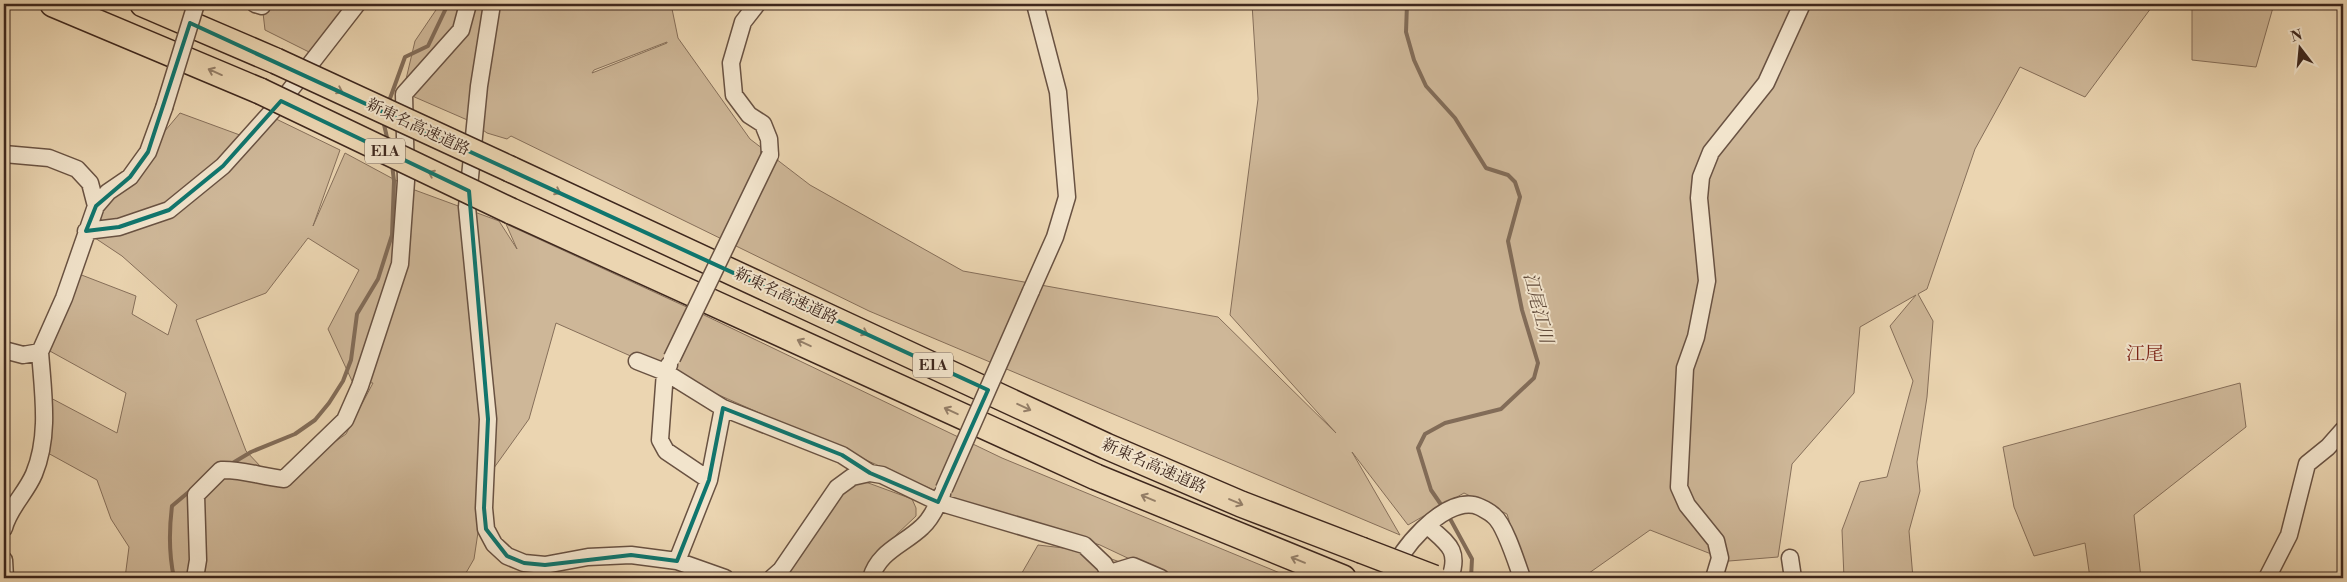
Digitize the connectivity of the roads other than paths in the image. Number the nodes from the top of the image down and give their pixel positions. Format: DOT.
graph roads {
  1 [pos="53,4"];
  2 [pos="143,4"];
  3 [pos="196,4"];
  4 [pos="356,4"];
  5 [pos="468,4"];
  6 [pos="492,4"];
  7 [pos="757,4"];
  8 [pos="1035,4"];
  9 [pos="1802,4"];
  10 [pos="4,154"];
  11 [pos="96,206"];
  12 [pos="86,231"];
  13 [pos="4,350"];
  14 [pos="40,352"];
  15 [pos="637,361"];
  16 [pos="669,365"];
  17 [pos="723,408"];
  18 [pos="2343,430"];
  19 [pos="870,473"];
  20 [pos="708,480"];
  21 [pos="941,496"];
  22 [pos="1428,526"];
  23 [pos="4,528"];
  24 [pos="1790,558"];
  25 [pos="4,560"];
  26 [pos="679,568"];
  27 [pos="1715,575"];
  28 [pos="1111,576"];
  29 [pos="5,578"];
  30 [pos="195,578"];
  31 [pos="725,578"];
  32 [pos="772,578"];
  33 [pos="871,578"];
  34 [pos="1161,578"];
  35 [pos="1343,578"];
  36 [pos="1389,578"];
  37 [pos="1434,578"];
  38 [pos="1450,578"];
  39 [pos="1522,578"];
  40 [pos="1793,578"];
  41 [pos="2267,578"];
  35 -- 1 [label="highway, 新東名高速道路 / E1A, one-way, bridge"];
  2 -- 37 [label="highway, 新東名高速道路 / E1A, one-way, bridge"];
  3 -- 11 [label="street, bridge"];
  4 -- 12 [label="street"];
  5 -- 30 [label="street"];
  6 -- 26 [label="street"];
  7 -- 16 [label="street, bridge"];
  8 -- 21 [label="street, bridge"];
  9 -- 27 [label="street"];
  10 -- 11 [label="street"];
  11 -- 12 [label="street"];
  12 -- 14 [label="street"];
  13 -- 14 [label="street"];
  14 -- 23 [label="street"];
  15 -- 16 [label="street"];
  16 -- 17 [label="street"];
  16 -- 20 [label="street"];
  17 -- 19 [label="street"];
  17 -- 20 [label="street"];
  18 -- 41 [label="street"];
  19 -- 21 [label="street"];
  19 -- 32 [label="street"];
  20 -- 26 [label="street"];
  21 -- 28 [label="street"];
  21 -- 33 [label="street"];
  22 -- 36 [label="street"];
  22 -- 38 [label="street"];
  22 -- 39 [label="street"];
  24 -- 40 [label="street"];
  25 -- 29 [label="street"];
  26 -- 31 [label="street"];
  28 -- 34 [label="street"];
}
